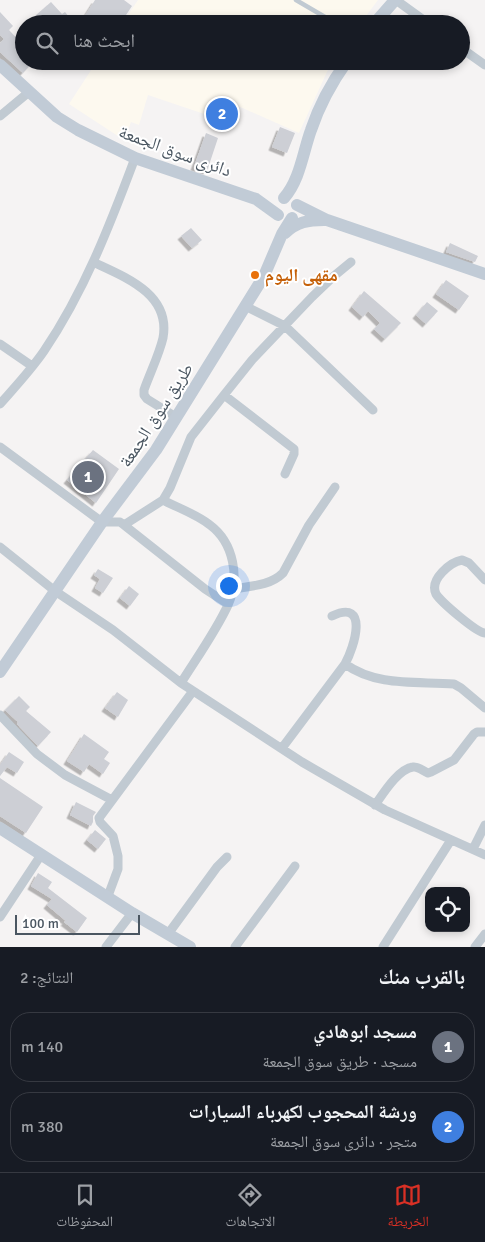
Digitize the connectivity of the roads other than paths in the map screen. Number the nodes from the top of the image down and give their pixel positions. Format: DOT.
graph roads {
  1 [pos="296,0"];
  2 [pos="396,0"];
  3 [pos="322,15"];
  4 [pos="382,15"];
  5 [pos="417,15"];
  6 [pos="470,54"];
  7 [pos="0,65"];
  8 [pos="485,65"];
  9 [pos="342,70"];
  10 [pos="29,92"];
  11 [pos="0,116"];
  12 [pos="135,158"];
  13 [pos="295,182"];
  14 [pos="288,209"];
  15 [pos="322,218"];
  16 [pos="279,241"];
  17 [pos="93,262"];
  18 [pos="351,262"];
  19 [pos="485,274"];
  20 [pos="245,306"];
  21 [pos="286,326"];
  22 [pos="0,344"];
  23 [pos="32,366"];
  24 [pos="224,395"];
  25 [pos="0,404"];
  26 [pos="373,410"];
  27 [pos="176,417"];
  28 [pos="0,446"];
  29 [pos="285,474"];
  30 [pos="336,487"];
  31 [pos="163,500"];
  32 [pos="102,522"];
  33 [pos="124,525"];
  34 [pos="0,547"];
  35 [pos="485,580"];
  36 [pos="232,589"];
  37 [pos="55,591"];
  38 [pos="228,604"];
  39 [pos="332,616"];
  40 [pos="485,633"];
  41 [pos="345,664"];
  42 [pos="0,672"];
  43 [pos="181,684"];
  44 [pos="194,691"];
  45 [pos="485,708"];
  46 [pos="0,715"];
  47 [pos="485,732"];
  48 [pos="282,748"];
  49 [pos="112,800"];
  50 [pos="375,805"];
  51 [pos="485,825"];
  52 [pos="0,828"];
  53 [pos="451,840"];
  54 [pos="473,849"];
  55 [pos="41,855"];
  56 [pos="485,855"];
  57 [pos="227,857"];
  58 [pos="295,866"];
  59 [pos="108,896"];
  60 [pos="132,912"];
  61 [pos="0,917"];
  62 [pos="168,934"];
  63 [pos="485,934"];
  64 [pos="106,947"];
  65 [pos="190,947"];
  66 [pos="235,947"];
  67 [pos="382,947"];
  68 [pos="475,947"];
  1 -- 3 [label="lane"];
  2 -- 4 [label="street"];
  2 -- 5 [label="street"];
  6 -- 8 [label="street"];
  7 -- 10 [label="street, دائرى سوق الجمعة"];
  9 -- 13 [label="street"];
  10 -- 11 [label="street"];
  10 -- 12 [label="street, دائرى سوق الجمعة"];
  12 -- 14 [label="street, دائرى سوق الجمعة"];
  12 -- 17 [label="street"];
  13 -- 14 [label="street"];
  13 -- 15 [label="street"];
  14 -- 15 [label="street"];
  14 -- 16 [label="street"];
  15 -- 16 [label="street"];
  15 -- 19 [label="street"];
  16 -- 20 [label="street, طريق سوق الجمعة"];
  17 -- 23 [label="street"];
  17 -- 27 [label="street"];
  18 -- 21 [label="street"];
  20 -- 21 [label="street"];
  20 -- 27 [label="street, طريق سوق الجمعة"];
  21 -- 24 [label="street"];
  21 -- 26 [label="street"];
  22 -- 23 [label="street"];
  23 -- 25 [label="street"];
  24 -- 29 [label="street"];
  24 -- 31 [label="street"];
  27 -- 32 [label="street, طريق سوق الجمعة"];
  28 -- 32 [label="street"];
  30 -- 36 [label="street"];
  31 -- 33 [label="street"];
  31 -- 36 [label="street"];
  32 -- 33 [label="street"];
  32 -- 37 [label="street, طريق سوق الجمعة"];
  33 -- 38 [label="street"];
  34 -- 37 [label="street"];
  35 -- 40 [label="street"];
  36 -- 38 [label="street"];
  37 -- 42 [label="street, طريق سوق الجمعة"];
  37 -- 43 [label="street"];
  38 -- 43 [label="street"];
  39 -- 41 [label="street"];
  41 -- 45 [label="street"];
  41 -- 48 [label="street"];
  43 -- 44 [label="street"];
  44 -- 48 [label="street"];
  44 -- 49 [label="street"];
  46 -- 49 [label="street"];
  47 -- 50 [label="street"];
  48 -- 50 [label="street"];
  49 -- 59 [label="street"];
  50 -- 53 [label="street"];
  51 -- 54 [label="street"];
  52 -- 55 [label="street"];
  53 -- 54 [label="street"];
  53 -- 67 [label="street"];
  54 -- 56 [label="street"];
  55 -- 59 [label="street"];
  55 -- 61 [label="street"];
  57 -- 62 [label="street"];
  58 -- 66 [label="street"];
  59 -- 60 [label="street"];
  60 -- 62 [label="street"];
  60 -- 64 [label="street"];
  62 -- 65 [label="street"];
  63 -- 68 [label="street"];
}
